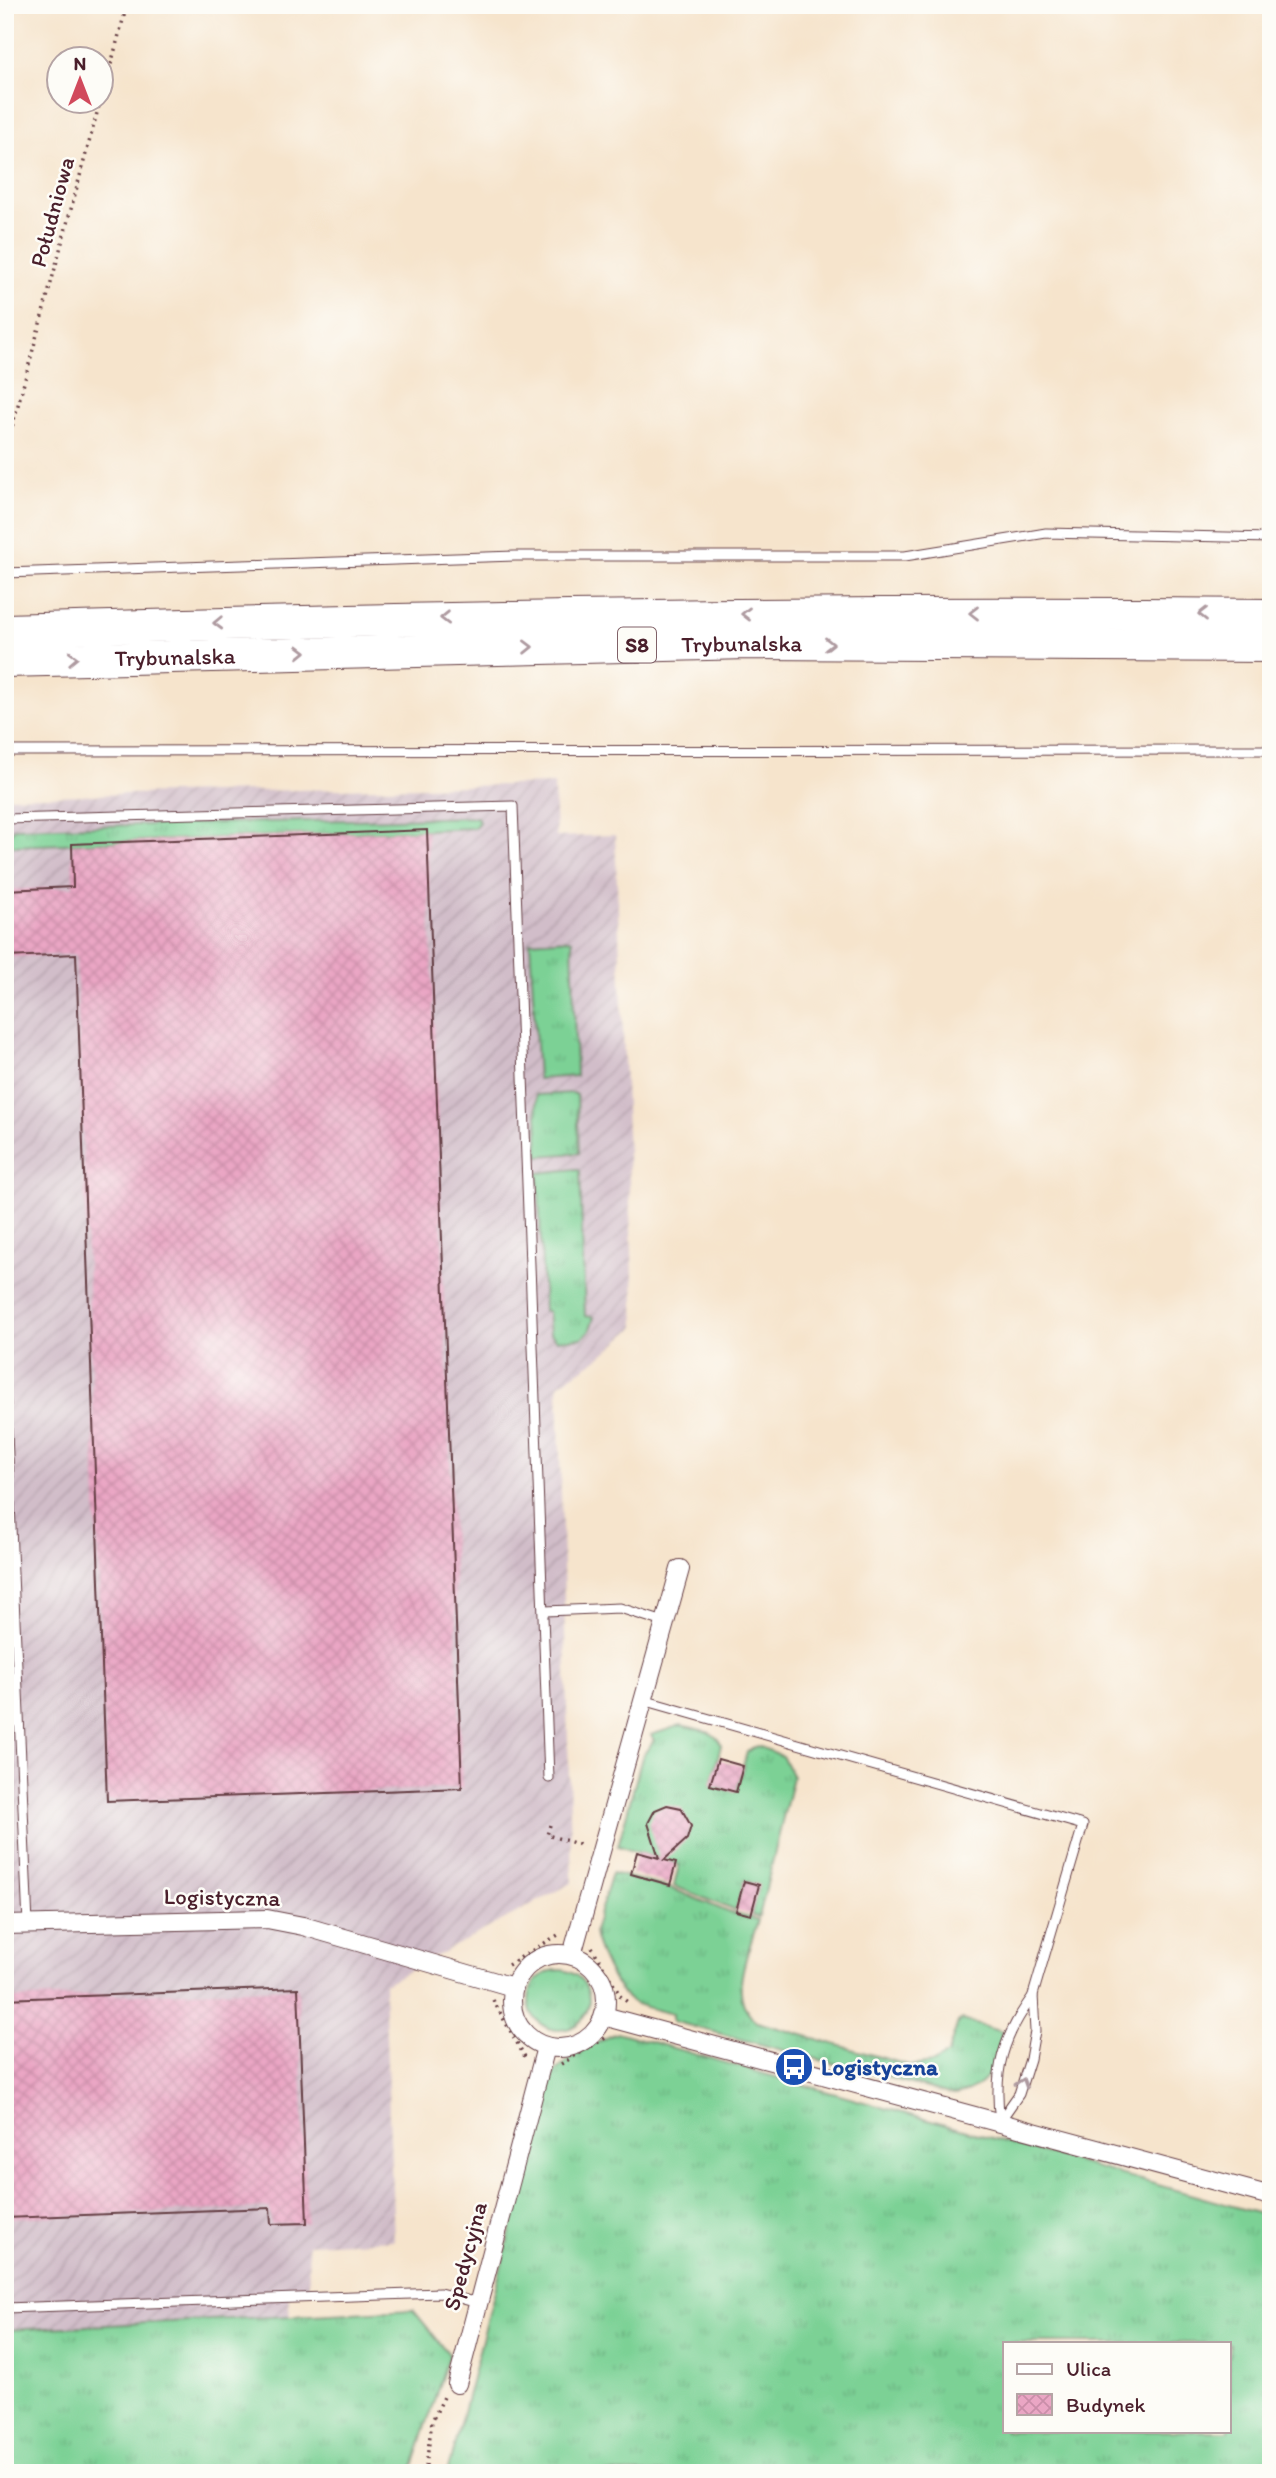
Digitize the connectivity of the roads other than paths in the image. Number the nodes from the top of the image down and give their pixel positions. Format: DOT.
graph roads {
  1 [pos="1271,538"];
  2 [pos="5,573"];
  3 [pos="1271,615"];
  4 [pos="5,630"];
  5 [pos="1269,646"];
  6 [pos="5,661"];
  7 [pos="1271,750"];
  8 [pos="5,751"];
  9 [pos="5,819"];
  10 [pos="5,1386"];
  11 [pos="680,1569"];
  12 [pos="545,1611"];
  13 [pos="664,1622"];
  14 [pos="643,1700"];
  15 [pos="549,1778"];
  16 [pos="28,1924"];
  17 [pos="5,1925"];
  18 [pos="572,1955"];
  19 [pos="513,1987"];
  20 [pos="1034,1995"];
  21 [pos="604,2016"];
  22 [pos="546,2047"];
  23 [pos="1000,2121"];
  24 [pos="1271,2196"];
  25 [pos="478,2303"];
  26 [pos="5,2308"];
  27 [pos="457,2384"];
  1 -- 2 [label="lane"];
  3 -- 4 [label="highway, Trybunalska / S8, one-way"];
  6 -- 5 [label="highway, Trybunalska / S8, one-way"];
  7 -- 8 [label="lane"];
  9 -- 12 [label="lane"];
  10 -- 16 [label="lane"];
  11 -- 13 [label="street"];
  12 -- 13 [label="lane"];
  12 -- 15 [label="lane"];
  13 -- 14 [label="street"];
  14 -- 18 [label="street"];
  14 -- 20 [label="lane"];
  16 -- 17 [label="street, Logistyczna"];
  16 -- 19 [label="street, Logistyczna"];
  18 -- 19 [label="street"];
  18 -- 21 [label="street"];
  19 -- 22 [label="street"];
  23 -- 20 [label="lane, one-way"];
  20 -- 23 [label="lane"];
  21 -- 22 [label="street"];
  21 -- 23 [label="street"];
  22 -- 25 [label="street, Spedycyjna"];
  23 -- 24 [label="street"];
  25 -- 26 [label="lane"];
  25 -- 27 [label="street, Spedycyjna"];
}
